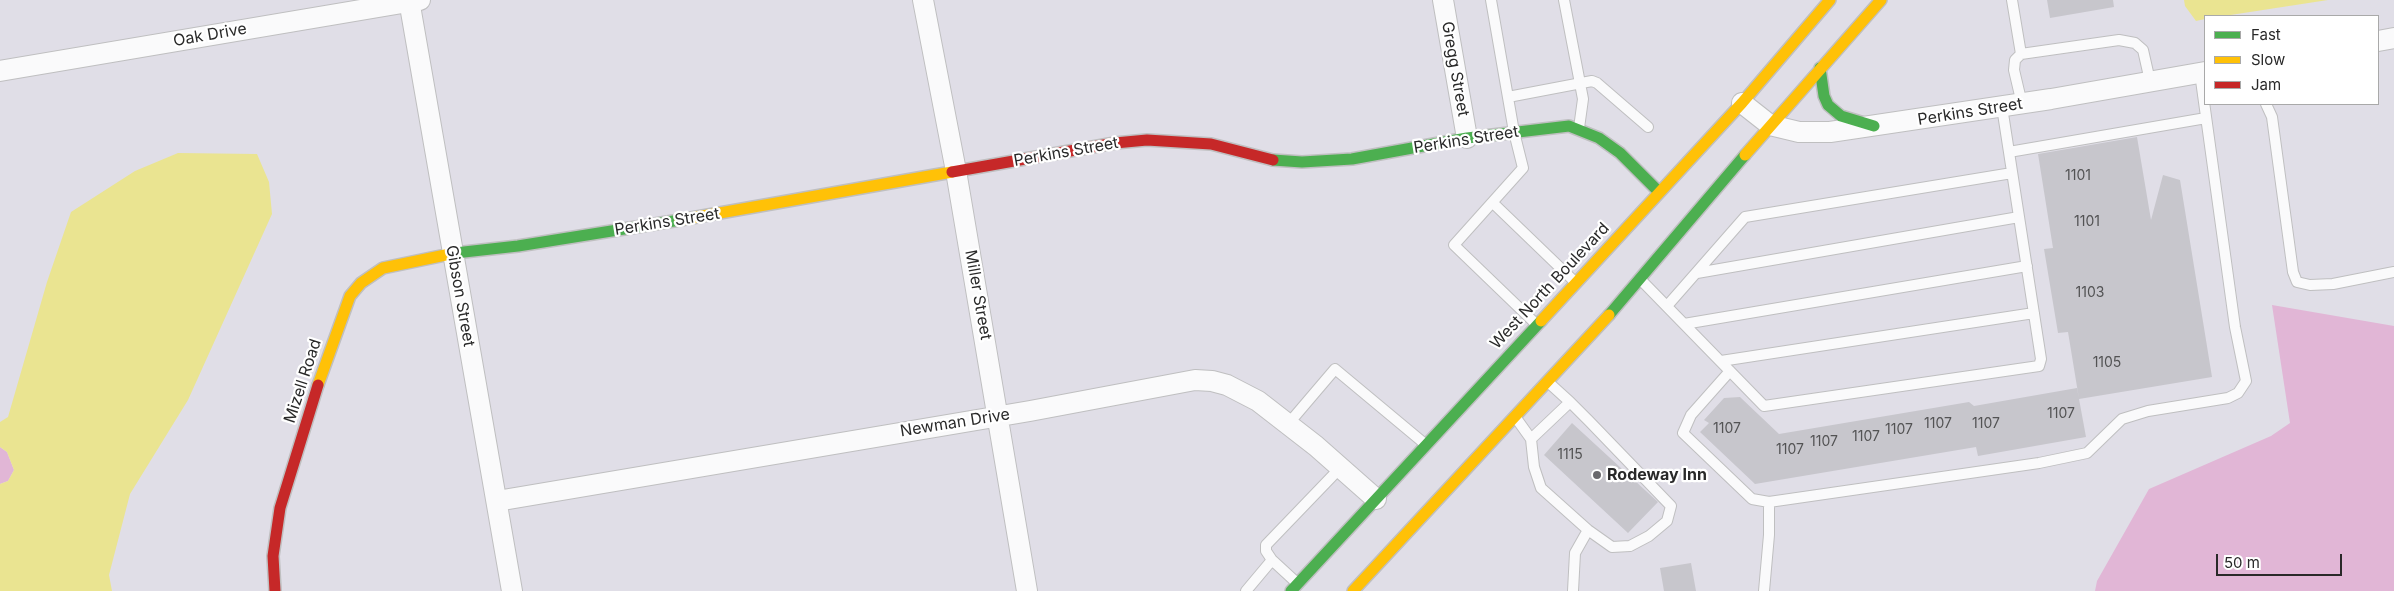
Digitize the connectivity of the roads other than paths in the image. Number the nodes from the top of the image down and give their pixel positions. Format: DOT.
graph roads {
  1 [pos="923,0"];
  2 [pos="1443,0"];
  3 [pos="1491,0"];
  4 [pos="1564,0"];
  5 [pos="1830,0"];
  6 [pos="1881,0"];
  7 [pos="2012,0"];
  8 [pos="413,1"];
  9 [pos="2394,38"];
  10 [pos="2379,41"];
  11 [pos="2021,54"];
  12 [pos="1820,68"];
  13 [pos="0,71"];
  14 [pos="2202,72"];
  15 [pos="2150,82"];
  16 [pos="1580,83"];
  17 [pos="2204,95"];
  18 [pos="1508,97"];
  19 [pos="1742,103"];
  20 [pos="2022,104"];
  21 [pos="2205,105"];
  22 [pos="2266,105"];
  23 [pos="2002,107"];
  24 [pos="2206,118"];
  25 [pos="1770,125"];
  26 [pos="1874,126"];
  27 [pos="1648,127"];
  28 [pos="1578,129"];
  29 [pos="1514,132"];
  30 [pos="1467,138"];
  31 [pos="2009,152"];
  32 [pos="956,171"];
  33 [pos="2012,173"];
  34 [pos="1659,192"];
  35 [pos="1493,203"];
  36 [pos="2019,217"];
  37 [pos="453,253"];
  38 [pos="2027,266"];
  39 [pos="2394,272"];
  40 [pos="1696,273"];
  41 [pos="1640,278"];
  42 [pos="1575,282"];
  43 [pos="1667,306"];
  44 [pos="2034,313"];
  45 [pos="1684,324"];
  46 [pos="1536,325"];
  47 [pos="1720,361"];
  48 [pos="1730,370"];
  49 [pos="1547,381"];
  50 [pos="1570,402"];
  51 [pos="999,416"];
  52 [pos="1515,416"];
  53 [pos="1289,423"];
  54 [pos="1531,440"];
  55 [pos="1426,444"];
  56 [pos="1340,467"];
  57 [pos="1376,498"];
  58 [pos="497,501"];
  59 [pos="1769,502"];
  60 [pos="1588,530"];
  61 [pos="1272,560"];
  62 [pos="1294,587"];
  63 [pos="275,591"];
  64 [pos="512,591"];
  65 [pos="1027,591"];
  66 [pos="1246,591"];
  67 [pos="1352,591"];
  68 [pos="1573,591"];
  69 [pos="1764,591"];
  1 -- 32 [label="street, Miller Street"];
  2 -- 30 [label="street, Gregg Street"];
  3 -- 18 [label="lane"];
  4 -- 16 [label="lane"];
  5 -- 19 [label="main road, West North Boulevard"];
  6 -- 12 [label="main road"];
  7 -- 11 [label="lane"];
  8 -- 13 [label="street, Oak Drive"];
  8 -- 37 [label="street, Gibson Street"];
  9 -- 10 [label="street"];
  11 -- 15 [label="lane"];
  11 -- 20 [label="lane"];
  12 -- 25 [label="main road"];
  12 -- 26 [label="main road"];
  14 -- 15 [label="street, Perkins Street"];
  14 -- 17 [label="lane"];
  15 -- 20 [label="street, Perkins Street"];
  16 -- 18 [label="lane"];
  16 -- 27 [label="lane"];
  16 -- 28 [label="lane"];
  18 -- 29 [label="lane"];
  19 -- 25 [label="street, Perkins Street"];
  19 -- 34 [label="main road, West North Boulevard"];
  20 -- 23 [label="street, Perkins Street"];
  21 -- 24 [label="lane"];
  22 -- 39 [label="lane"];
  23 -- 26 [label="street, Perkins Street"];
  23 -- 31 [label="lane"];
  24 -- 31 [label="lane"];
  24 -- 59 [label="lane"];
  25 -- 26 [label="street, Perkins Street"];
  25 -- 41 [label="main road"];
  28 -- 29 [label="main road, Perkins Street"];
  28 -- 34 [label="main road, Perkins Street"];
  29 -- 30 [label="main road, Perkins Street"];
  29 -- 35 [label="lane"];
  30 -- 32 [label="main road, Perkins Street"];
  31 -- 33 [label="lane"];
  32 -- 37 [label="main road, Perkins Street"];
  32 -- 51 [label="street, Miller Street"];
  33 -- 36 [label="lane"];
  33 -- 40 [label="lane"];
  34 -- 42 [label="main road, West North Boulevard"];
  35 -- 42 [label="lane"];
  35 -- 46 [label="lane"];
  36 -- 38 [label="lane"];
  36 -- 40 [label="lane"];
  37 -- 58 [label="street, Gibson Street"];
  37 -- 63 [label="main road, Mizell Road"];
  38 -- 44 [label="lane"];
  38 -- 45 [label="lane"];
  40 -- 43 [label="lane"];
  41 -- 43 [label="lane"];
  41 -- 49 [label="main road"];
  42 -- 46 [label="main road, West North Boulevard"];
  43 -- 45 [label="lane"];
  44 -- 47 [label="lane"];
  44 -- 48 [label="lane"];
  45 -- 47 [label="lane"];
  46 -- 55 [label="main road, West North Boulevard"];
  47 -- 48 [label="lane"];
  48 -- 59 [label="lane"];
  49 -- 50 [label="lane"];
  49 -- 52 [label="main road"];
  50 -- 54 [label="lane"];
  50 -- 60 [label="lane"];
  51 -- 53 [label="street, Newman Drive"];
  51 -- 58 [label="street, Newman Drive"];
  51 -- 65 [label="street, Miller Street"];
  52 -- 54 [label="lane"];
  52 -- 67 [label="main road"];
  53 -- 55 [label="lane"];
  53 -- 56 [label="street, Newman Drive"];
  54 -- 60 [label="lane"];
  55 -- 57 [label="main road, West North Boulevard"];
  56 -- 57 [label="street, Newman Drive"];
  56 -- 61 [label="lane"];
  57 -- 62 [label="main road, West North Boulevard"];
  58 -- 64 [label="street, Gibson Street"];
  59 -- 69 [label="lane"];
  60 -- 68 [label="lane"];
  61 -- 62 [label="lane"];
  61 -- 66 [label="lane"];
}
